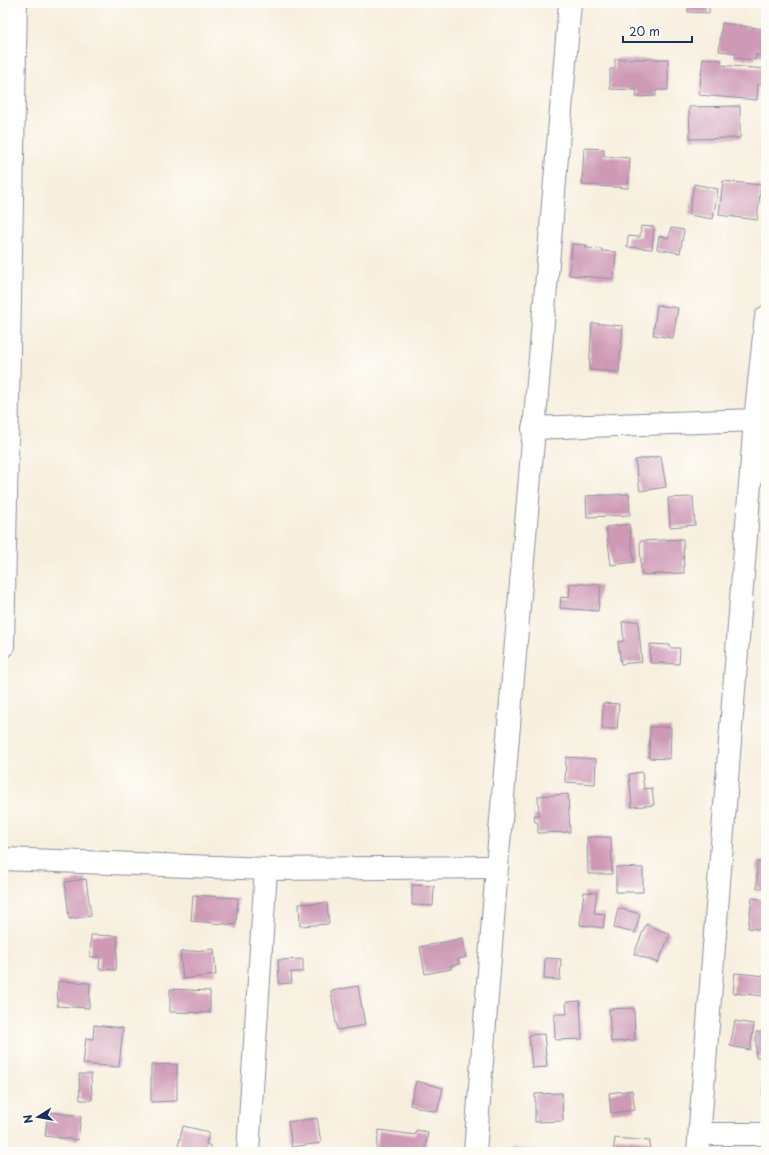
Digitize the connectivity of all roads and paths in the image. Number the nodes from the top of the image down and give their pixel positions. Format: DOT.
graph roads {
  1 [pos="16,3"];
  2 [pos="570,3"];
  3 [pos="8,181"];
  4 [pos="766,317"];
  5 [pos="760,420"];
  6 [pos="533,428"];
  7 [pos="3,646"];
  8 [pos="3,859"];
  9 [pos="497,867"];
  10 [pos="266,869"];
  11 [pos="766,1134"];
  12 [pos="699,1143"];
  13 [pos="248,1152"];
  14 [pos="475,1152"];
  1 -- 3 [label="street"];
  2 -- 6 [label="street"];
  3 -- 7 [label="street"];
  4 -- 5 [label="street"];
  5 -- 6 [label="street"];
  5 -- 12 [label="street"];
  6 -- 9 [label="street"];
  8 -- 10 [label="street"];
  9 -- 10 [label="street"];
  9 -- 14 [label="street"];
  10 -- 13 [label="street"];
  11 -- 12 [label="street"];
}
